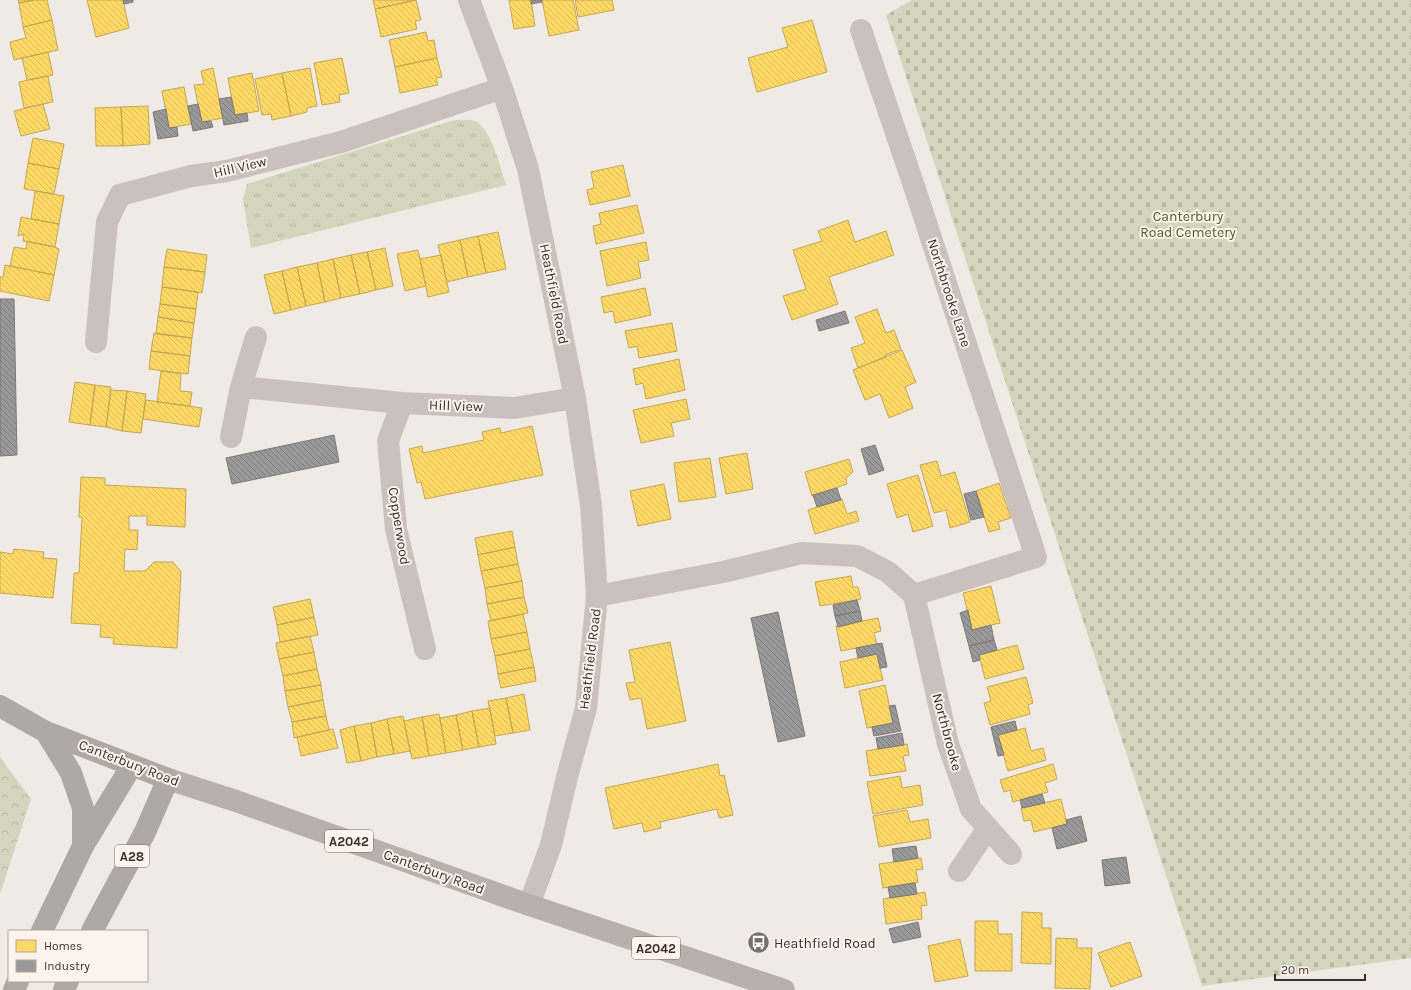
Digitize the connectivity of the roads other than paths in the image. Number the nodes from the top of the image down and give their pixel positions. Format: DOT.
graph roads {
  1 [pos="469,0"];
  2 [pos="861,30"];
  3 [pos="502,88"];
  4 [pos="256,337"];
  5 [pos="96,342"];
  6 [pos="241,387"];
  7 [pos="575,398"];
  8 [pos="402,403"];
  9 [pos="231,437"];
  10 [pos="914,595"];
  11 [pos="598,596"];
  12 [pos="425,649"];
  13 [pos="0,706"];
  14 [pos="46,732"];
  15 [pos="132,765"];
  16 [pos="168,779"];
  17 [pos="988,828"];
  18 [pos="83,846"];
  19 [pos="1011,854"];
  20 [pos="959,871"];
  21 [pos="529,905"];
  22 [pos="42,930"];
  23 [pos="93,930"];
  24 [pos="784,990"];
  1 -- 3 [label="street, Heathfield Road"];
  2 -- 10 [label="street, Northbrooke Lane"];
  3 -- 5 [label="street, Hill View"];
  3 -- 7 [label="street, Heathfield Road"];
  4 -- 6 [label="street"];
  6 -- 8 [label="street, Hill View"];
  6 -- 9 [label="street"];
  7 -- 8 [label="street, Hill View"];
  7 -- 11 [label="street, Heathfield Road"];
  8 -- 12 [label="street, Copperwood"];
  10 -- 11 [label="street, Heathfield Road"];
  10 -- 17 [label="street, Northbrooke"];
  11 -- 21 [label="street, Heathfield Road"];
  13 -- 14 [label="highway, Canterbury Road"];
  14 -- 15 [label="highway, Canterbury Road"];
  14 -- 18 [label="highway"];
  15 -- 16 [label="highway, Canterbury Road"];
  15 -- 18 [label="highway"];
  16 -- 21 [label="main road, Canterbury Road / A2042"];
  16 -- 23 [label="highway, A28"];
  17 -- 19 [label="street, Northbrooke"];
  17 -- 20 [label="street"];
  18 -- 22 [label="highway"];
  21 -- 24 [label="main road, Canterbury Road / A2042"];
}
